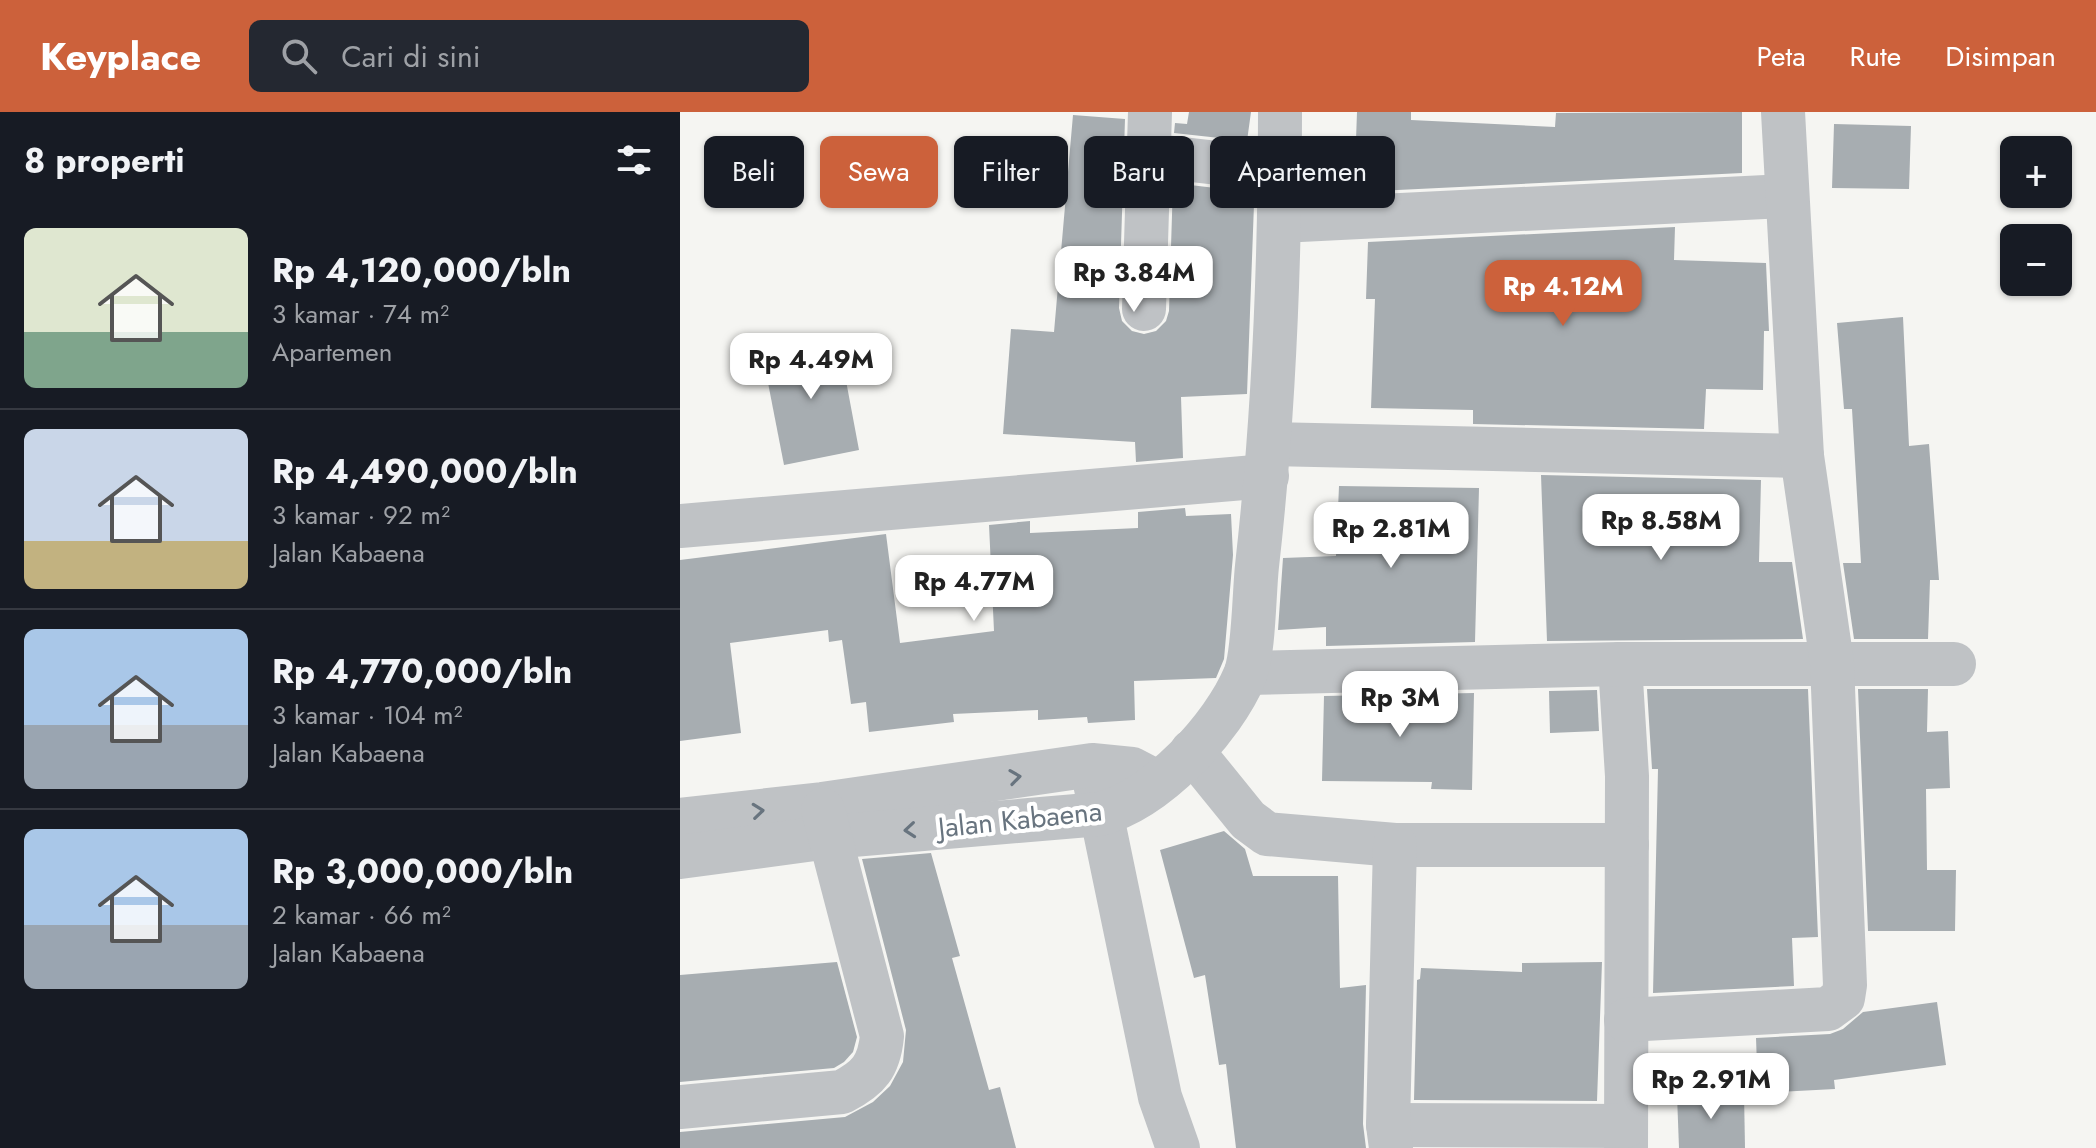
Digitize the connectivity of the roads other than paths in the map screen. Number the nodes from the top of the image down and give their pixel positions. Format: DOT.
graph roads {
  1 [pos="1150,112"];
  2 [pos="1280,112"];
  3 [pos="1783,112"];
  4 [pos="1148,136"];
  5 [pos="1280,136"];
  6 [pos="1786,196"];
  7 [pos="1146,208"];
  8 [pos="1280,208"];
  9 [pos="1280,221"];
  10 [pos="1144,309"];
  11 [pos="1802,456"];
  12 [pos="1268,460"];
  13 [pos="680,526"];
  14 [pos="1832,663"];
  15 [pos="1620,664"];
  16 [pos="1954,664"];
  17 [pos="1246,673"];
  18 [pos="1192,751"];
  19 [pos="1092,765"];
  20 [pos="1157,782"];
  21 [pos="1100,814"];
  22 [pos="680,820"];
  23 [pos="825,821"];
  24 [pos="1395,845"];
  25 [pos="1627,845"];
  26 [pos="680,857"];
  27 [pos="1626,1020"];
  28 [pos="680,1107"];
  29 [pos="1390,1137"];
  30 [pos="1626,1137"];
  31 [pos="1178,1148"];
  1 -- 4 [label="street"];
  2 -- 5 [label="street"];
  3 -- 6 [label="street"];
  6 -- 9 [label="street"];
  6 -- 11 [label="street"];
  7 -- 10 [label="street"];
  8 -- 9 [label="street"];
  9 -- 12 [label="street"];
  11 -- 12 [label="street"];
  11 -- 14 [label="street"];
  12 -- 13 [label="street"];
  12 -- 17 [label="street"];
  14 -- 15 [label="street"];
  14 -- 16 [label="street"];
  14 -- 27 [label="street"];
  15 -- 17 [label="street"];
  15 -- 25 [label="street"];
  17 -- 18 [label="street"];
  18 -- 20 [label="street"];
  18 -- 24 [label="street"];
  19 -- 20 [label="street, Jalan Kabaena"];
  19 -- 21 [label="street"];
  23 -- 19 [label="street, Jalan Kabaena, one-way"];
  20 -- 21 [label="street, Jalan Kabaena"];
  21 -- 23 [label="street, Jalan Kabaena, one-way"];
  21 -- 31 [label="street"];
  22 -- 23 [label="street, Jalan Kabaena, one-way"];
  23 -- 26 [label="street, Jalan Kabaena"];
  23 -- 28 [label="street"];
  24 -- 25 [label="street"];
  24 -- 29 [label="street"];
  25 -- 27 [label="street"];
  27 -- 30 [label="street"];
  29 -- 30 [label="street"];
}
